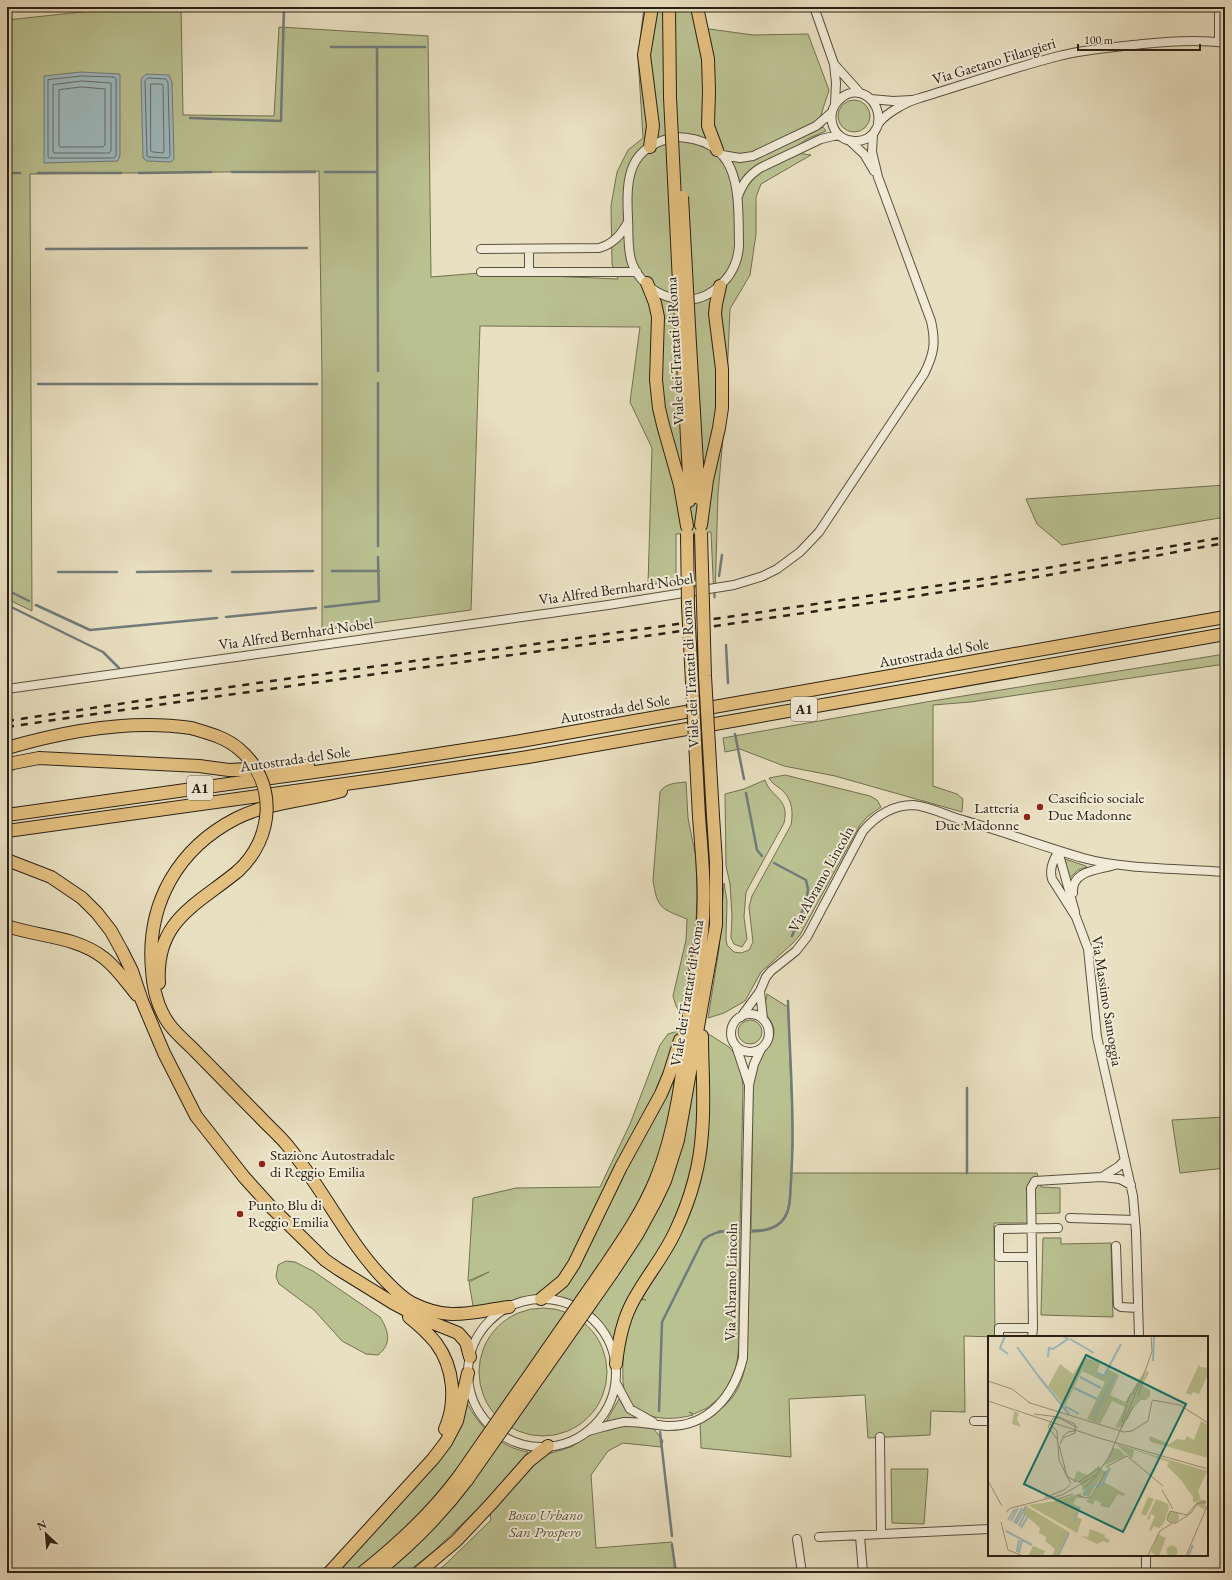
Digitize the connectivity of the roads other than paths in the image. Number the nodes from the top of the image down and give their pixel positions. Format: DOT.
graph roads {
  1 [pos="652,7"];
  2 [pos="670,7"];
  3 [pos="675,7"];
  4 [pos="697,7"];
  5 [pos="814,7"];
  6 [pos="1219,7"];
  7 [pos="1222,43"];
  8 [pos="834,64"];
  9 [pos="860,93"];
  10 [pos="674,97"];
  11 [pos="871,99"];
  12 [pos="914,100"];
  13 [pos="835,104"];
  14 [pos="831,113"];
  15 [pos="878,123"];
  16 [pos="873,134"];
  17 [pos="838,135"];
  18 [pos="850,141"];
  19 [pos="650,147"];
  20 [pos="719,153"];
  21 [pos="878,177"];
  22 [pos="737,199"];
  23 [pos="628,222"];
  24 [pos="481,249"];
  25 [pos="529,249"];
  26 [pos="481,272"];
  27 [pos="529,272"];
  28 [pos="637,272"];
  29 [pos="647,284"];
  30 [pos="720,286"];
  31 [pos="686,344"];
  32 [pos="701,529"];
  33 [pos="687,530"];
  34 [pos="1225,618"];
  35 [pos="1225,634"];
  36 [pos="7,689"];
  37 [pos="7,748"];
  38 [pos="393,761"];
  39 [pos="7,766"];
  40 [pos="381,779"];
  41 [pos="7,815"];
  42 [pos="7,831"];
  43 [pos="1048,847"];
  44 [pos="1058,851"];
  45 [pos="7,860"];
  46 [pos="1118,865"];
  47 [pos="1051,868"];
  48 [pos="1225,872"];
  49 [pos="1073,900"];
  50 [pos="1076,917"];
  51 [pos="7,926"];
  52 [pos="705,991"];
  53 [pos="760,991"];
  54 [pos="691,998"];
  55 [pos="142,1001"];
  56 [pos="741,1017"];
  57 [pos="763,1020"];
  58 [pos="170,1025"];
  59 [pos="736,1046"];
  60 [pos="761,1049"];
  61 [pos="749,1085"];
  62 [pos="1125,1160"];
  63 [pos="1102,1177"];
  64 [pos="1131,1185"];
  65 [pos="1070,1218"];
  66 [pos="1135,1220"];
  67 [pos="1032,1228"];
  68 [pos="1058,1228"];
  69 [pos="1116,1246"];
  70 [pos="1032,1257"];
  71 [pos="608,1271"];
  72 [pos="542,1299"];
  73 [pos="393,1303"];
  74 [pos="509,1307"];
  75 [pos="1138,1308"];
  76 [pos="1034,1328"];
  77 [pos="999,1336"];
  78 [pos="1032,1336"];
  79 [pos="1139,1336"];
  80 [pos="470,1357"];
  81 [pos="616,1364"];
  82 [pos="468,1374"];
  83 [pos="616,1383"];
  84 [pos="974,1420"];
  85 [pos="988,1421"];
  86 [pos="657,1424"];
  87 [pos="588,1431"];
  88 [pos="880,1437"];
  89 [pos="548,1446"];
  90 [pos="464,1477"];
  91 [pos="392,1503"];
  92 [pos="988,1529"];
  93 [pos="881,1534"];
  94 [pos="860,1536"];
  95 [pos="819,1537"];
  96 [pos="797,1539"];
  97 [pos="1146,1556"];
  98 [pos="329,1573"];
  99 [pos="362,1573"];
  100 [pos="376,1573"];
  101 [pos="418,1573"];
  102 [pos="802,1573"];
  103 [pos="863,1573"];
  104 [pos="1146,1573"];
  1 -- 19 [label="highway"];
  2 -- 10 [label="highway, Viale dei Trattati di Roma"];
  3 -- 10 [label="highway, Viale dei Trattati di Roma"];
  4 -- 20 [label="highway"];
  5 -- 8 [label="street"];
  6 -- 7 [label="street"];
  7 -- 12 [label="street, Via Gaetano Filangieri"];
  8 -- 9 [label="street"];
  8 -- 13 [label="street"];
  9 -- 11 [label="street"];
  9 -- 13 [label="street"];
  10 -- 31 [label="highway, Viale dei Trattati di Roma, bridge"];
  11 -- 12 [label="street, Via Gaetano Filangieri"];
  11 -- 15 [label="street"];
  12 -- 15 [label="street, Via Gaetano Filangieri"];
  13 -- 14 [label="street"];
  14 -- 17 [label="street"];
  14 -- 20 [label="street"];
  15 -- 16 [label="street"];
  16 -- 18 [label="street"];
  16 -- 21 [label="street, Via Alfred Bernhard Nobel"];
  17 -- 18 [label="street"];
  17 -- 22 [label="street"];
  18 -- 21 [label="street, Via Alfred Bernhard Nobel"];
  19 -- 20 [label="street"];
  19 -- 23 [label="street"];
  20 -- 22 [label="street"];
  21 -- 36 [label="street, Via Alfred Bernhard Nobel"];
  22 -- 30 [label="street"];
  23 -- 25 [label="street"];
  23 -- 28 [label="street"];
  24 -- 25 [label="street"];
  25 -- 27 [label="street"];
  26 -- 27 [label="street"];
  27 -- 28 [label="street"];
  28 -- 29 [label="street"];
  29 -- 30 [label="street"];
  29 -- 33 [label="highway"];
  30 -- 32 [label="highway"];
  31 -- 32 [label="highway, Viale dei Trattati di Roma"];
  31 -- 33 [label="highway, Viale dei Trattati di Roma"];
  32 -- 52 [label="highway, Viale dei Trattati di Roma, bridge"];
  33 -- 54 [label="highway, Viale dei Trattati di Roma, bridge"];
  34 -- 38 [label="highway, Autostrada del Sole / A1"];
  35 -- 40 [label="highway, A1"];
  37 -- 58 [label="highway, bridge"];
  38 -- 39 [label="highway"];
  38 -- 41 [label="highway, Autostrada del Sole / A1"];
  40 -- 42 [label="highway, A1"];
  40 -- 58 [label="highway"];
  43 -- 44 [label="street, Via Abramo Lincoln"];
  43 -- 47 [label="street, Via Massimo Samoggia"];
  43 -- 53 [label="street, Via Abramo Lincoln"];
  44 -- 46 [label="street, Via Abramo Lincoln"];
  44 -- 47 [label="street"];
  44 -- 49 [label="street, Via Massimo Samoggia"];
  45 -- 55 [label="highway"];
  46 -- 48 [label="street, Via Abramo Lincoln"];
  46 -- 49 [label="street, Via Massimo Samoggia"];
  47 -- 50 [label="street, Via Massimo Samoggia"];
  49 -- 50 [label="street, Via Massimo Samoggia"];
  50 -- 62 [label="street, Via Massimo Samoggia"];
  51 -- 55 [label="highway"];
  52 -- 71 [label="highway, Viale dei Trattati di Roma"];
  52 -- 81 [label="highway"];
  53 -- 56 [label="street, Via Abramo Lincoln"];
  53 -- 57 [label="street, Via Abramo Lincoln"];
  54 -- 71 [label="highway, Viale dei Trattati di Roma"];
  54 -- 72 [label="highway"];
  55 -- 73 [label="highway"];
  56 -- 57 [label="street"];
  56 -- 59 [label="street, Via Abramo Lincoln"];
  57 -- 60 [label="street, Via Abramo Lincoln"];
  58 -- 74 [label="highway"];
  59 -- 60 [label="street"];
  59 -- 61 [label="street, Via Abramo Lincoln"];
  60 -- 61 [label="street, Via Abramo Lincoln"];
  61 -- 86 [label="street, Via Abramo Lincoln"];
  62 -- 63 [label="street"];
  62 -- 64 [label="street, Via Massimo Samoggia"];
  63 -- 64 [label="street"];
  63 -- 67 [label="street"];
  64 -- 66 [label="street, Via Massimo Samoggia"];
  65 -- 66 [label="street"];
  66 -- 75 [label="street, Via Massimo Samoggia"];
  67 -- 68 [label="street"];
  67 -- 70 [label="street"];
  67 -- 70 [label="street"];
  69 -- 75 [label="street"];
  70 -- 76 [label="street"];
  71 -- 90 [label="highway, Viale dei Trattati di Roma, bridge"];
  72 -- 74 [label="street"];
  72 -- 81 [label="street"];
  73 -- 80 [label="highway"];
  73 -- 91 [label="highway"];
  74 -- 80 [label="street"];
  75 -- 79 [label="street, Via Massimo Samoggia"];
  76 -- 77 [label="street"];
  76 -- 78 [label="street"];
  80 -- 82 [label="street"];
  81 -- 83 [label="street"];
  82 -- 89 [label="street"];
  82 -- 91 [label="highway"];
  83 -- 86 [label="street, Via Abramo Lincoln"];
  83 -- 87 [label="street"];
  84 -- 85 [label="street"];
  86 -- 87 [label="street, Via Abramo Lincoln"];
  87 -- 89 [label="street"];
  88 -- 93 [label="street"];
  89 -- 101 [label="highway"];
  90 -- 99 [label="highway, Viale dei Trattati di Roma"];
  90 -- 100 [label="highway, Viale dei Trattati di Roma"];
  91 -- 98 [label="highway"];
  92 -- 93 [label="street"];
  93 -- 94 [label="street"];
  94 -- 95 [label="street"];
  94 -- 103 [label="street"];
  96 -- 102 [label="street"];
  97 -- 104 [label="street"];
}
